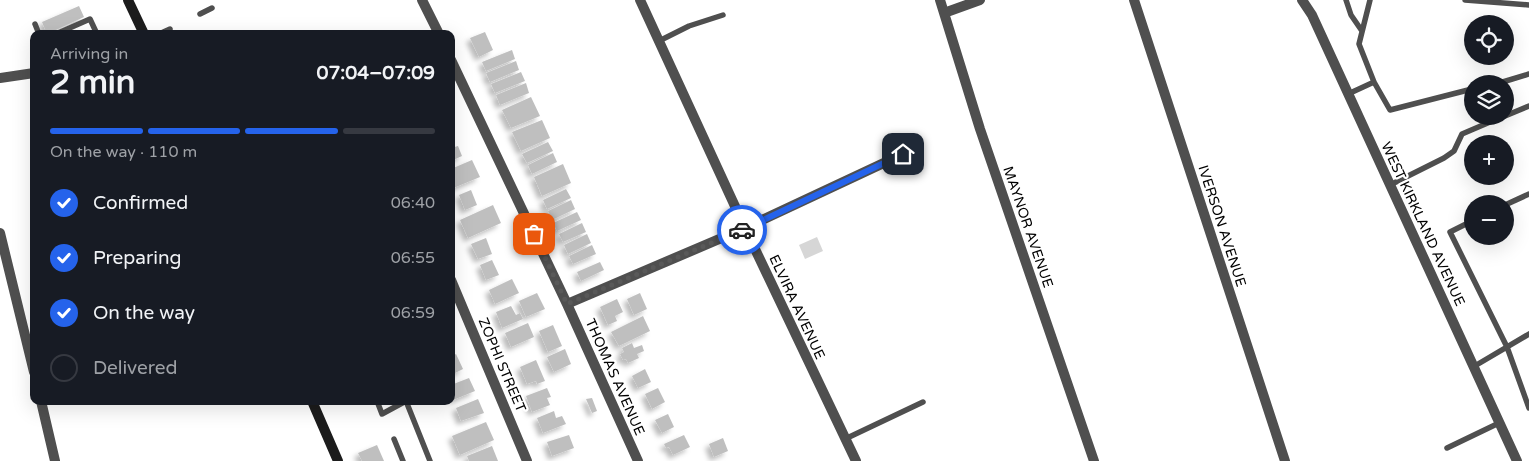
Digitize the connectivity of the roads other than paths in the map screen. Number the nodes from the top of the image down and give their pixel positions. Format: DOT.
graph roads {
  1 [pos="128,0"];
  2 [pos="422,0"];
  3 [pos="640,0"];
  4 [pos="940,0"];
  5 [pos="980,0"];
  6 [pos="1134,0"];
  7 [pos="1302,0"];
  8 [pos="1346,0"];
  9 [pos="1370,0"];
  10 [pos="1466,0"];
  11 [pos="1529,5"];
  12 [pos="212,8"];
  13 [pos="944,12"];
  14 [pos="200,14"];
  15 [pos="723,15"];
  16 [pos="35,24"];
  17 [pos="37,30"];
  18 [pos="65,30"];
  19 [pos="96,30"];
  20 [pos="142,30"];
  21 [pos="436,30"];
  22 [pos="1362,31"];
  23 [pos="659,41"];
  24 [pos="455,68"];
  25 [pos="30,74"];
  26 [pos="1529,74"];
  27 [pos="0,78"];
  28 [pos="1514,79"];
  29 [pos="1374,82"];
  30 [pos="1464,92"];
  31 [pos="1348,94"];
  32 [pos="1529,106"];
  33 [pos="1514,112"];
  34 [pos="1484,125"];
  35 [pos="903,154"];
  36 [pos="1390,185"];
  37 [pos="1529,194"];
  38 [pos="1514,201"];
  39 [pos="1464,225"];
  40 [pos="744,228"];
  41 [pos="0,233"];
  42 [pos="455,290"];
  43 [pos="567,304"];
  44 [pos="1529,334"];
  45 [pos="1507,347"];
  46 [pos="30,356"];
  47 [pos="1473,367"];
  48 [pos="923,402"];
  49 [pos="42,405"];
  50 [pos="314,405"];
  51 [pos="379,405"];
  52 [pos="399,405"];
  53 [pos="408,405"];
  54 [pos="1529,408"];
  55 [pos="1499,423"];
  56 [pos="394,439"];
  57 [pos="845,440"];
  58 [pos="1447,448"];
  59 [pos="55,461"];
  60 [pos="338,461"];
  61 [pos="403,461"];
  62 [pos="430,461"];
  63 [pos="527,461"];
  64 [pos="638,461"];
  65 [pos="856,461"];
  66 [pos="1094,461"];
  67 [pos="1284,461"];
  68 [pos="1516,461"];
  1 -- 20 [label="main road"];
  2 -- 21 [label="street"];
  3 -- 23 [label="street, ELVIRA AVENUE"];
  4 -- 13 [label="street, MAYNOR AVENUE"];
  5 -- 13 [label="street"];
  6 -- 67 [label="street, IVERSON AVENUE"];
  7 -- 31 [label="street, WEST KIRKLAND AVENUE"];
  8 -- 22 [label="lane"];
  9 -- 22 [label="lane"];
  10 -- 11 [label="lane"];
  12 -- 14 [label="lane"];
  13 -- 66 [label="street, MAYNOR AVENUE"];
  15 -- 23 [label="lane"];
  16 -- 17 [label="lane"];
  18 -- 19 [label="lane"];
  22 -- 29 [label="lane"];
  23 -- 40 [label="street, ELVIRA AVENUE"];
  24 -- 43 [label="street, THOMAS AVENUE"];
  25 -- 27 [label="street"];
  26 -- 28 [label="lane"];
  29 -- 30 [label="lane"];
  29 -- 31 [label="lane"];
  31 -- 36 [label="street, WEST KIRKLAND AVENUE"];
  32 -- 33 [label="lane"];
  34 -- 36 [label="lane"];
  35 -- 40 [label="street"];
  36 -- 47 [label="street, WEST KIRKLAND AVENUE"];
  37 -- 38 [label="lane"];
  39 -- 45 [label="lane"];
  40 -- 43 [label="street"];
  40 -- 57 [label="street, ELVIRA AVENUE"];
  41 -- 46 [label="street"];
  42 -- 63 [label="street, ZOPHI STREET"];
  43 -- 64 [label="street, THOMAS AVENUE"];
  44 -- 45 [label="lane"];
  45 -- 47 [label="lane"];
  45 -- 54 [label="lane"];
  47 -- 55 [label="street, WEST KIRKLAND AVENUE"];
  48 -- 57 [label="lane"];
  49 -- 59 [label="street"];
  50 -- 60 [label="main road"];
  51 -- 52 [label="lane"];
  53 -- 62 [label="lane"];
  55 -- 58 [label="lane"];
  55 -- 68 [label="street, WEST KIRKLAND AVENUE"];
  56 -- 61 [label="lane"];
  57 -- 65 [label="street, ELVIRA AVENUE"];
}
